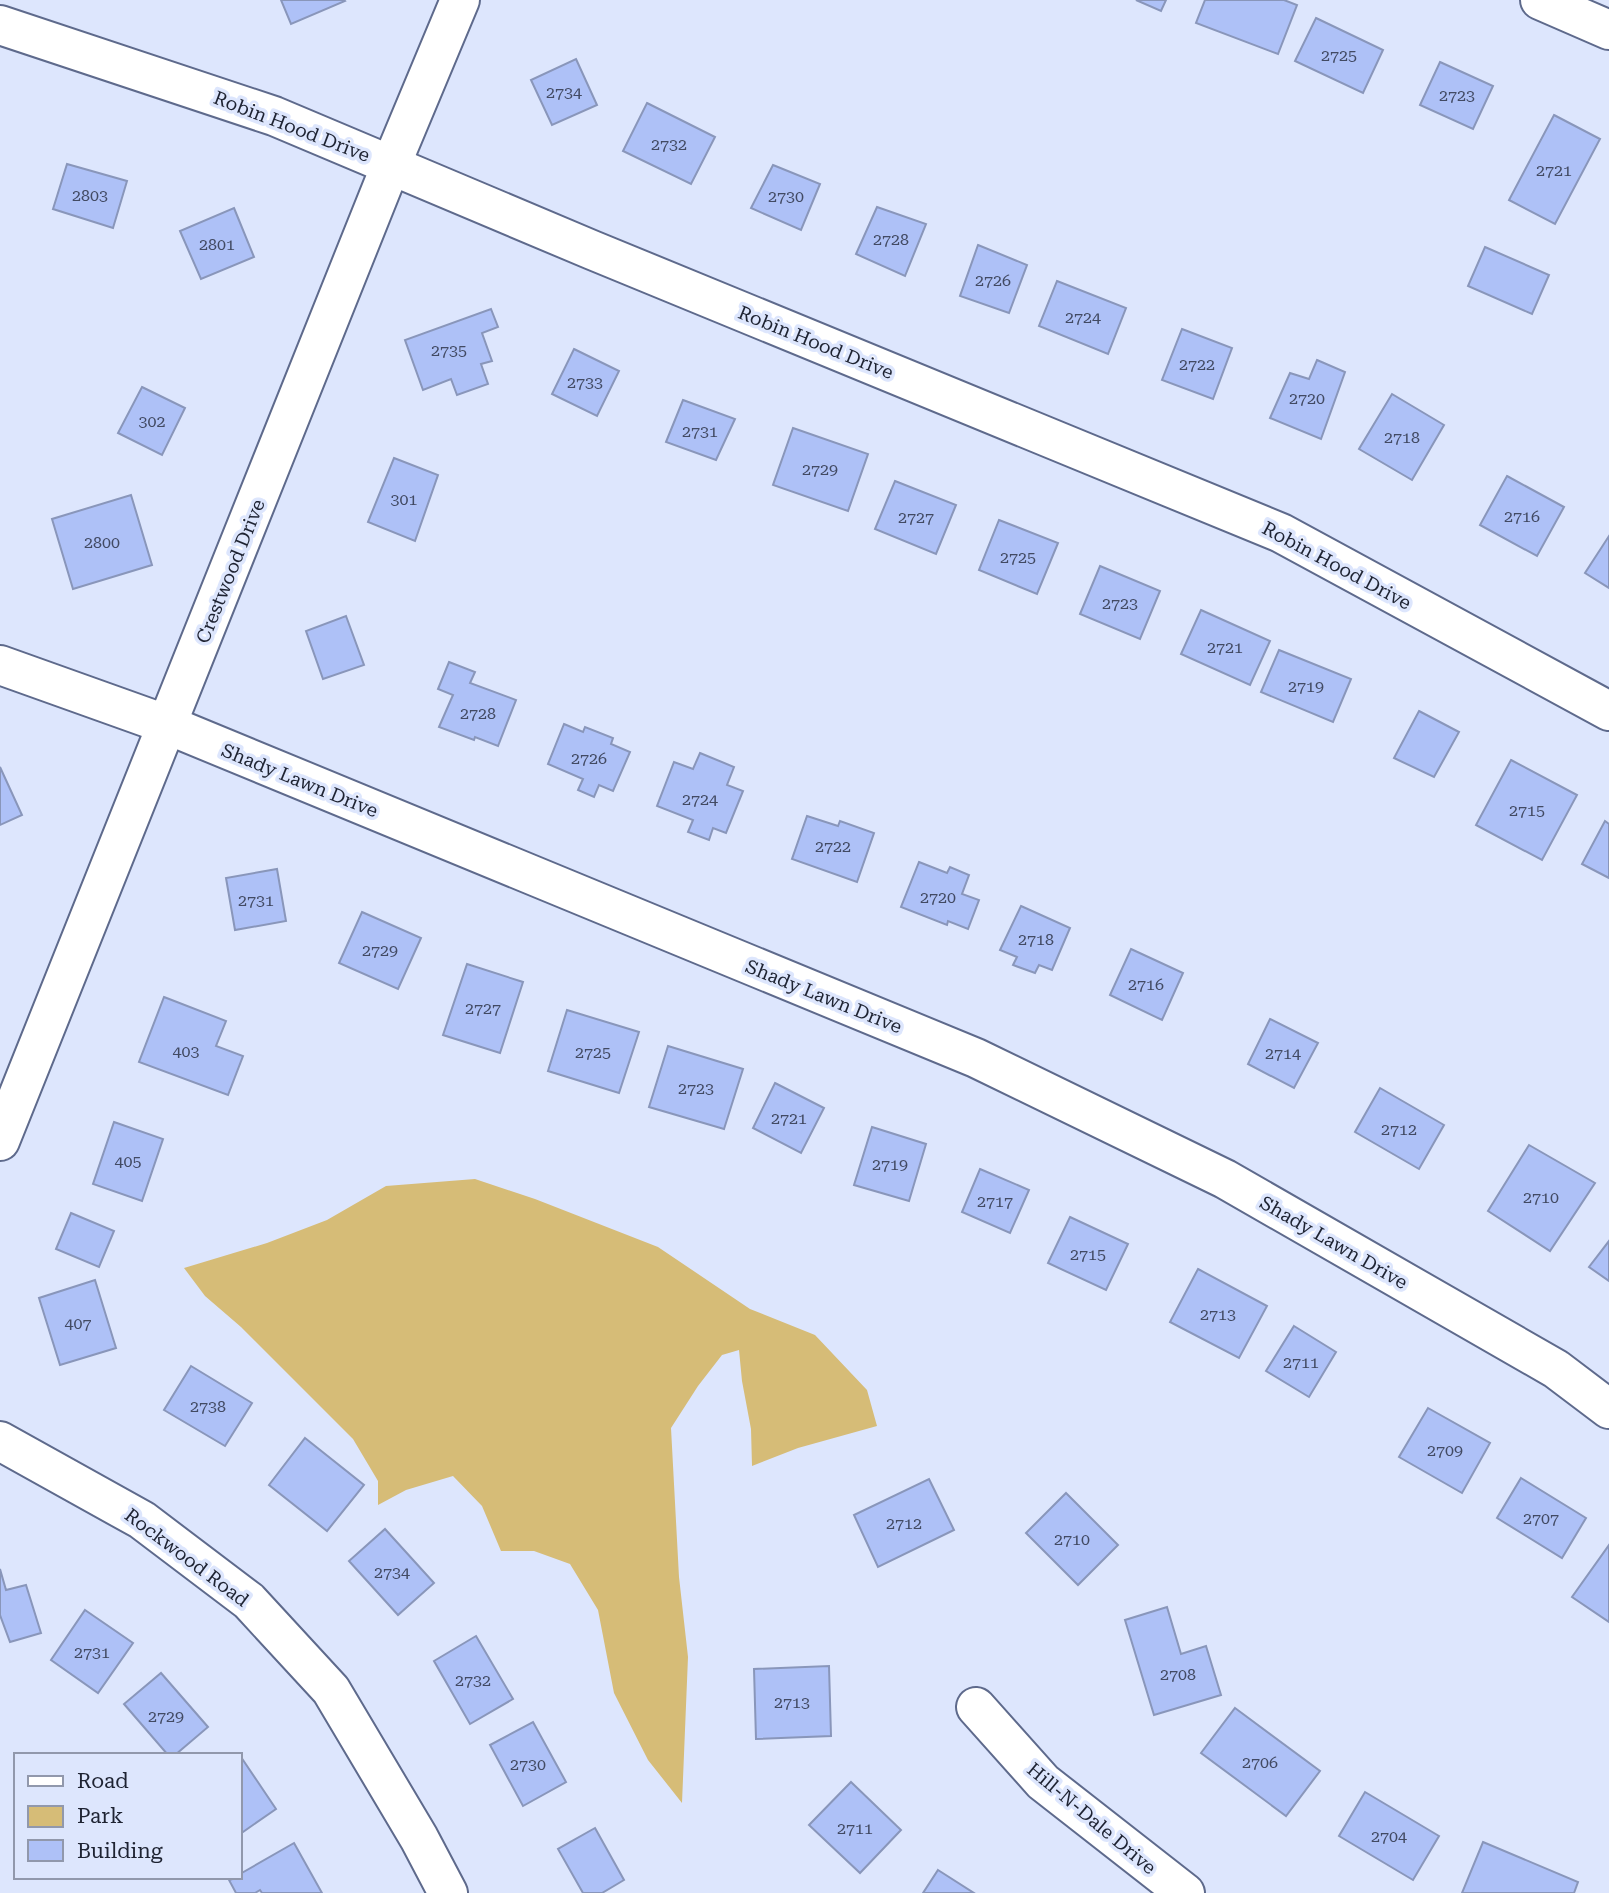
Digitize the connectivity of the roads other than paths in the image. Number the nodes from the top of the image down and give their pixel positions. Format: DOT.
graph roads {
  1 [pos="460,0"];
  2 [pos="1540,0"];
  3 [pos="0,25"];
  4 [pos="1609,30"];
  5 [pos="391,165"];
  6 [pos="0,665"];
  7 [pos="1609,711"];
  8 [pos="168,725"];
  9 [pos="0,1141"];
  10 [pos="1609,1409"];
  11 [pos="0,1441"];
  12 [pos="976,1707"];
  13 [pos="448,1893"];
  14 [pos="1185,1893"];
  1 -- 5 [label="street, Crestwood Drive"];
  2 -- 4 [label="street"];
  3 -- 5 [label="street, Robin Hood Drive"];
  5 -- 7 [label="street, Robin Hood Drive"];
  5 -- 8 [label="street, Crestwood Drive"];
  6 -- 8 [label="street, Shady Lawn Drive"];
  8 -- 9 [label="street, Crestwood Drive"];
  8 -- 10 [label="street, Shady Lawn Drive"];
  11 -- 13 [label="street, Rockwood Road"];
  12 -- 14 [label="street, Hill-N-Dale Drive"];
}
